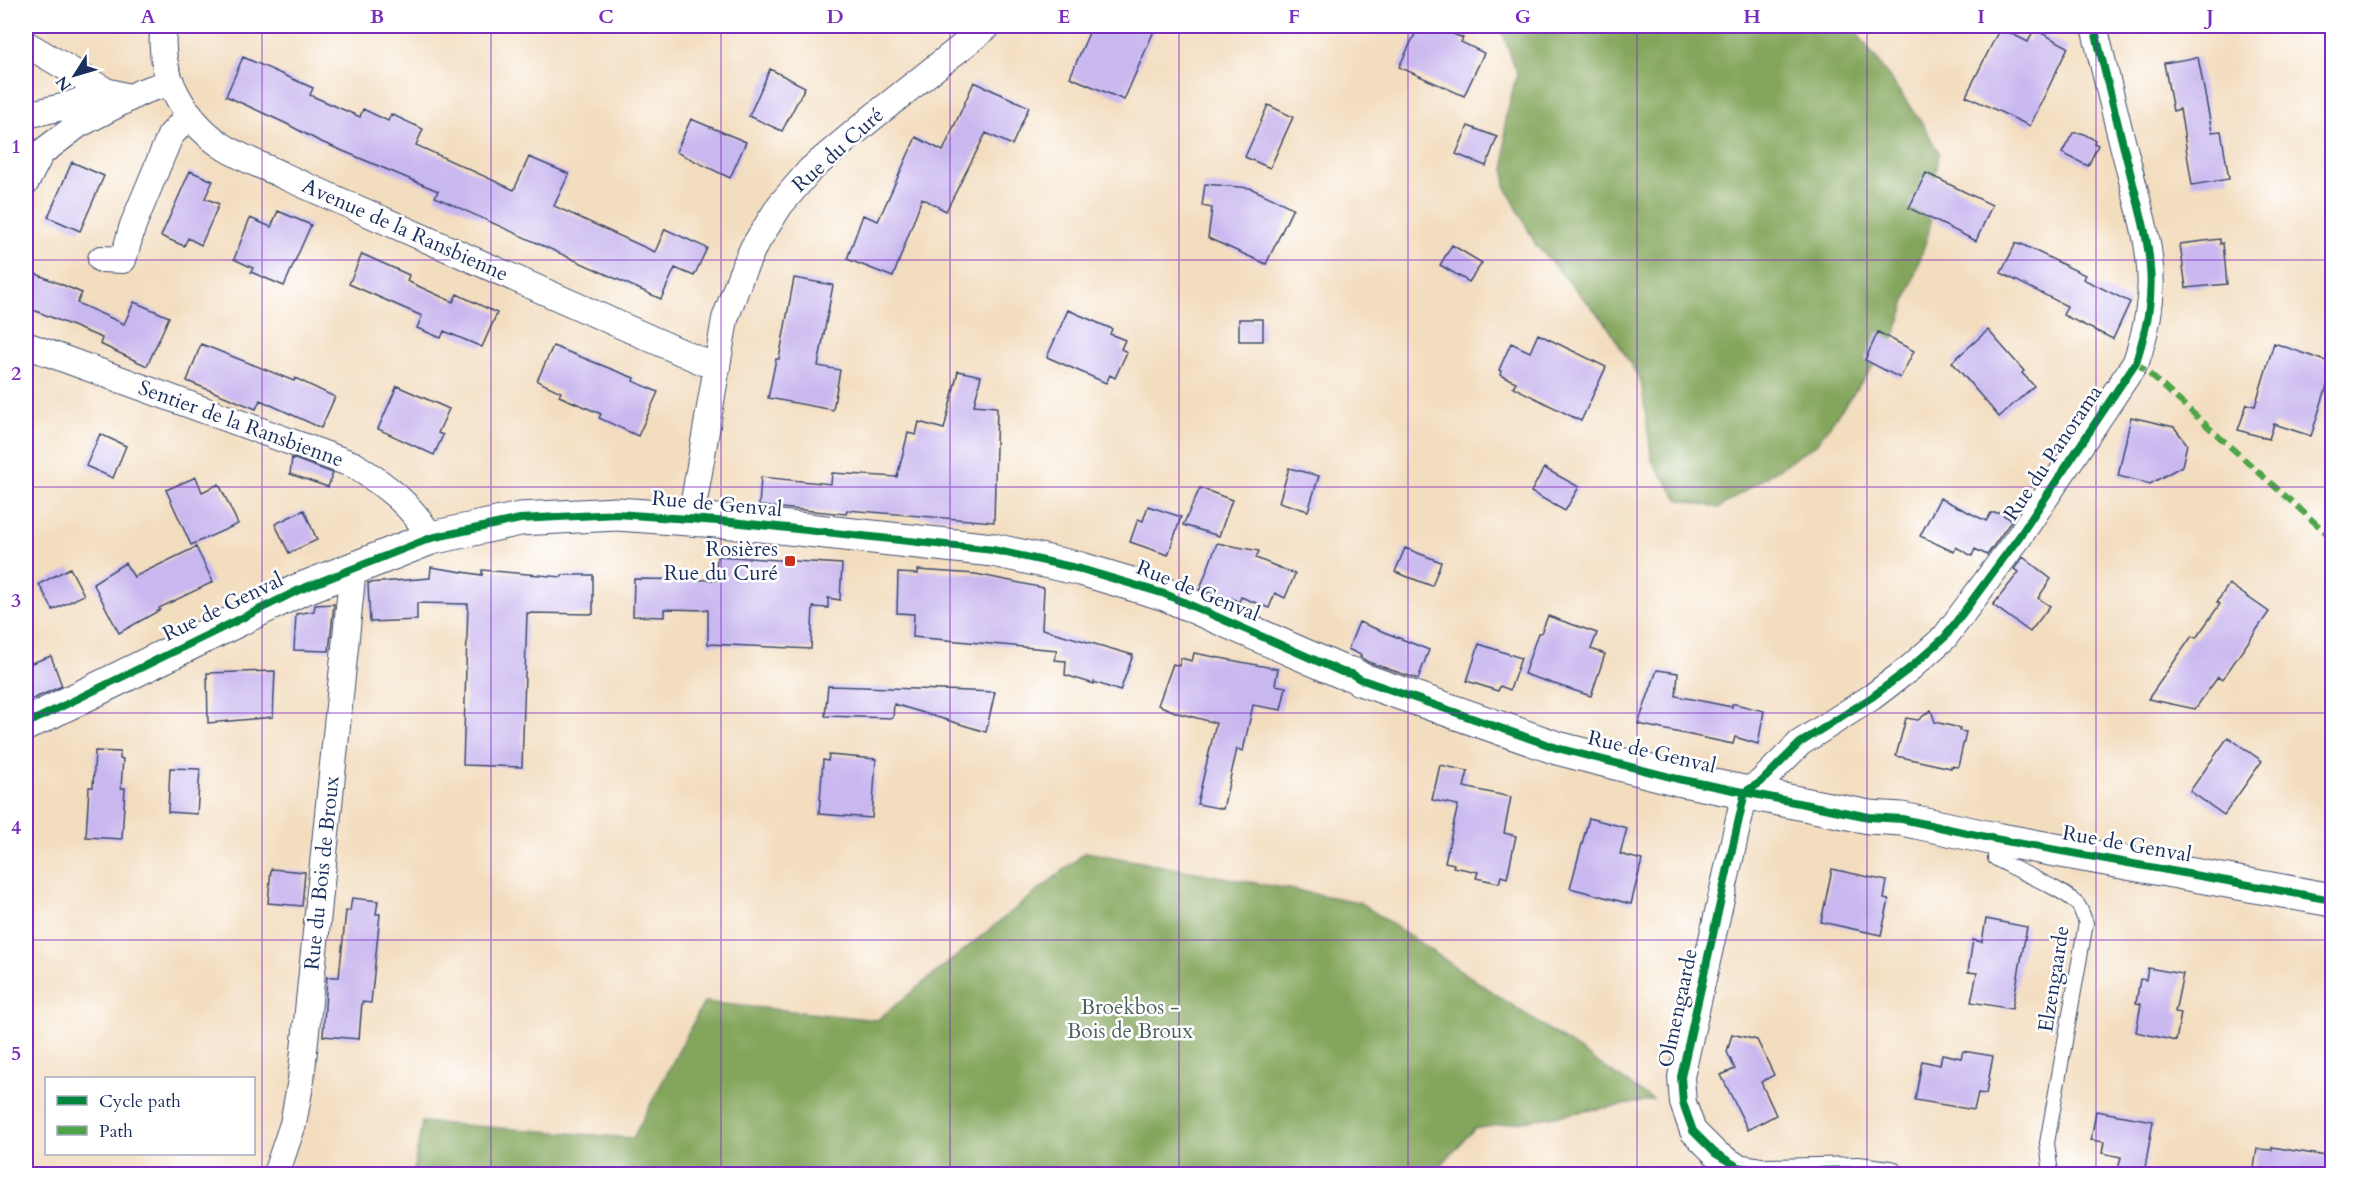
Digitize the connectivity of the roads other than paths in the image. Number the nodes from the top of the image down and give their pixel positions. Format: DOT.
graph roads {
  1 [pos="164,26"];
  2 [pos="988,26"];
  3 [pos="2094,26"];
  4 [pos="26,44"];
  5 [pos="171,82"];
  6 [pos="106,91"];
  7 [pos="130,98"];
  8 [pos="190,114"];
  9 [pos="26,115"];
  10 [pos="26,182"];
  11 [pos="117,263"];
  12 [pos="26,345"];
  13 [pos="717,368"];
  14 [pos="692,519"];
  15 [pos="431,538"];
  16 [pos="353,568"];
  17 [pos="26,724"];
  18 [pos="1745,792"];
  19 [pos="1995,839"];
  20 [pos="2332,900"];
  21 [pos="276,1174"];
  22 [pos="1890,1174"];
  23 [pos="2051,1174"];
  1 -- 5 [label="street, Avenue de la Ransbienne"];
  2 -- 13 [label="street, Rue du Curé"];
  3 -- 18 [label="street, Rue du Panorama"];
  4 -- 6 [label="street"];
  5 -- 7 [label="street"];
  5 -- 8 [label="street, Avenue de la Ransbienne"];
  6 -- 7 [label="street"];
  6 -- 9 [label="street"];
  7 -- 10 [label="street"];
  8 -- 11 [label="street"];
  8 -- 13 [label="street, Avenue de la Ransbienne"];
  12 -- 15 [label="street, Sentier de la Ransbienne"];
  13 -- 14 [label="street, Rue du Curé"];
  14 -- 15 [label="street, Rue de Genval"];
  14 -- 18 [label="street, Rue de Genval"];
  15 -- 16 [label="street, Rue de Genval"];
  16 -- 17 [label="street, Rue de Genval"];
  16 -- 21 [label="street, Rue du Bois de Broux"];
  18 -- 19 [label="street, Rue de Genval"];
  18 -- 22 [label="street, Olmengaarde"];
  19 -- 20 [label="street, Rue de Genval"];
  19 -- 23 [label="lane, Elzengaarde"];
}
